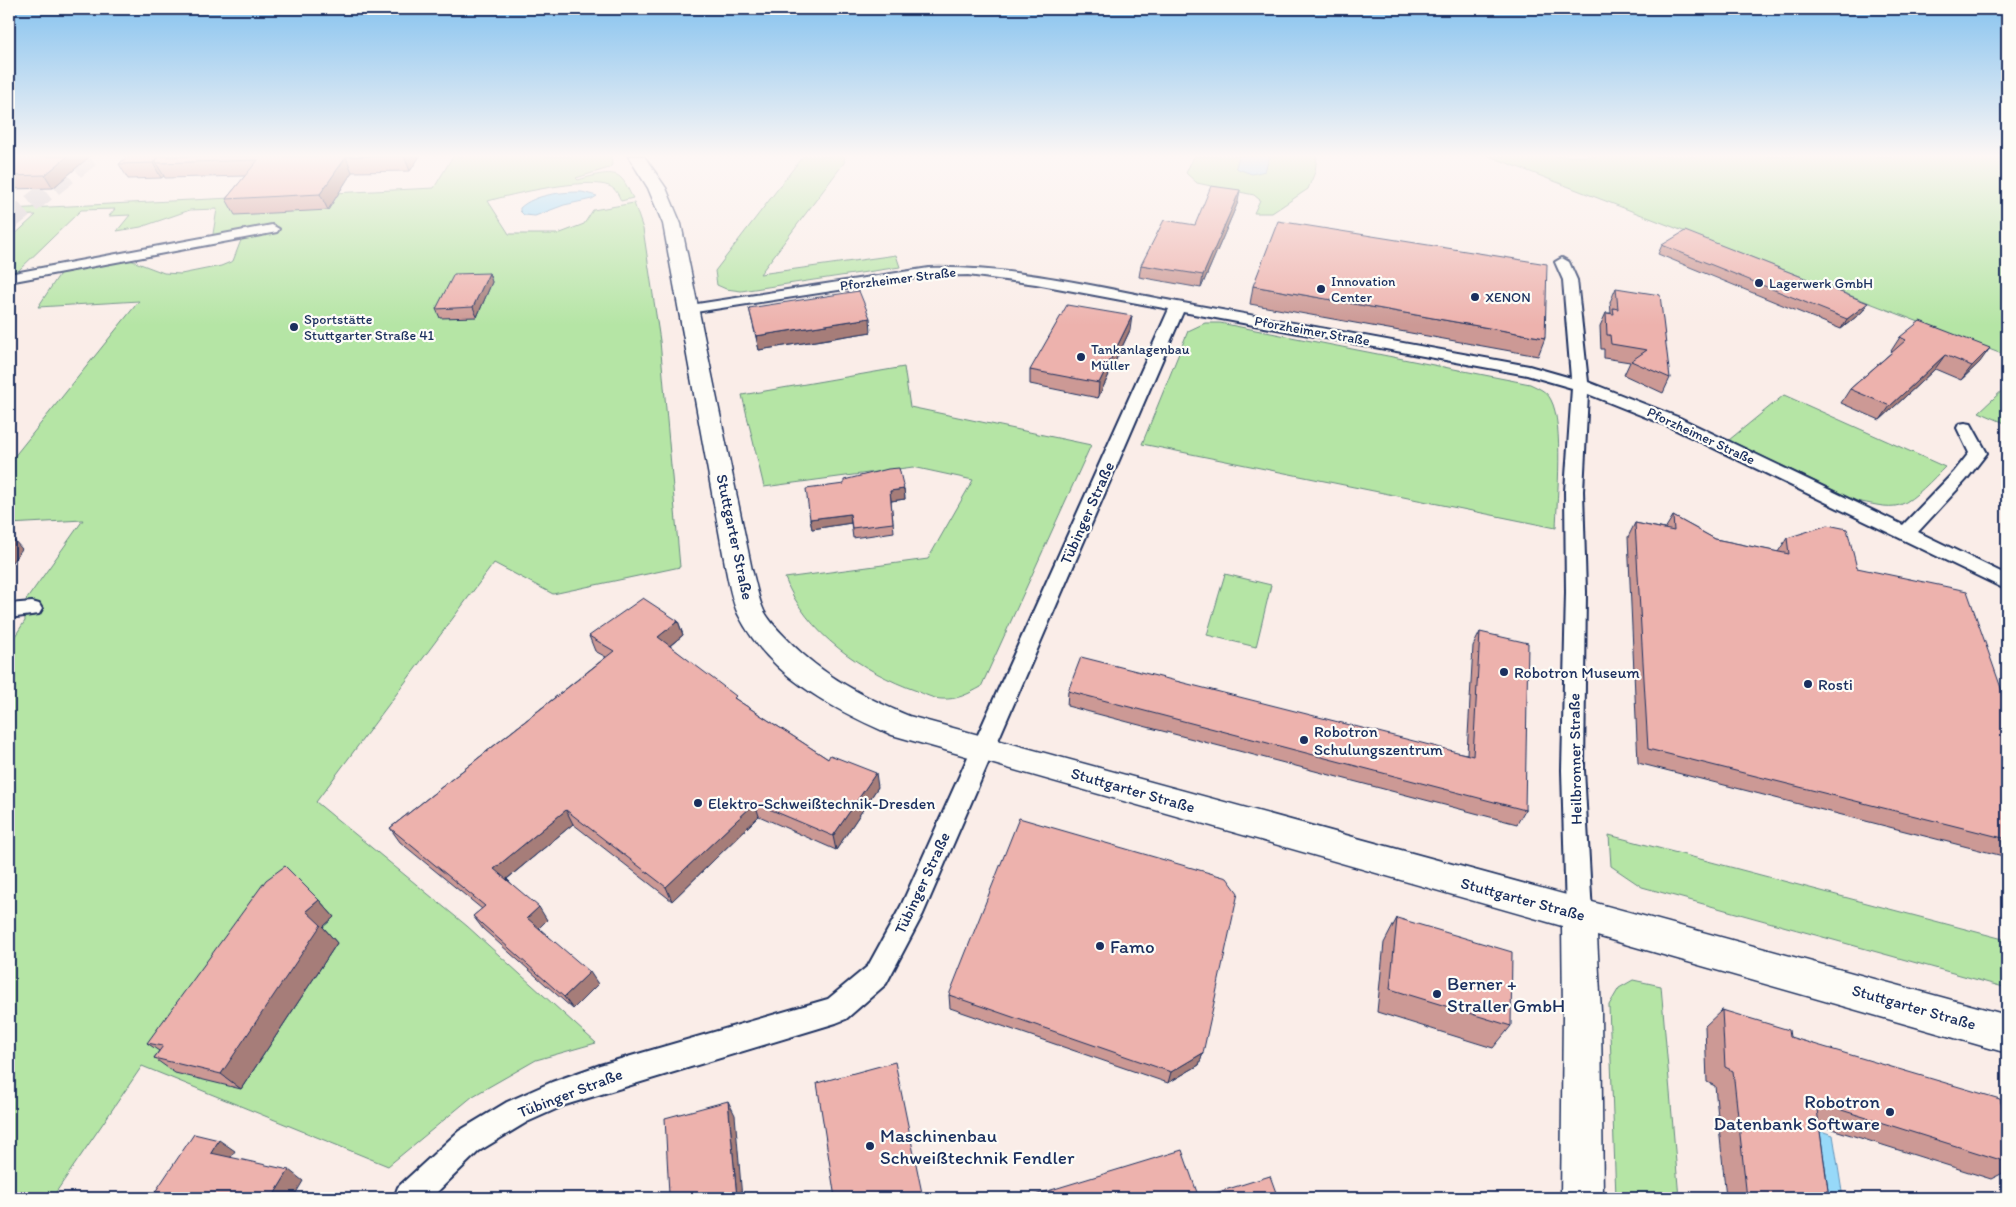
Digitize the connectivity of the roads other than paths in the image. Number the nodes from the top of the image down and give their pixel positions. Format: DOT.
graph roads {
  1 [pos="668,212"];
  2 [pos="272,230"];
  3 [pos="1562,262"];
  4 [pos="9,278"];
  5 [pos="1178,306"];
  6 [pos="689,309"];
  7 [pos="1580,386"];
  8 [pos="1965,428"];
  9 [pos="1906,534"];
  10 [pos="2007,583"];
  11 [pos="32,609"];
  12 [pos="9,611"];
  13 [pos="984,749"];
  14 [pos="1579,914"];
  15 [pos="2007,1034"];
  16 [pos="409,1198"];
  17 [pos="1582,1198"];
  1 -- 6 [label="main road, Stuttgarter Straße"];
  2 -- 4 [label="street"];
  3 -- 7 [label="street, Heilbronner Straße"];
  5 -- 6 [label="street, Pforzheimer Straße"];
  5 -- 7 [label="street, Pforzheimer Straße"];
  5 -- 13 [label="street, Tübinger Straße"];
  6 -- 13 [label="main road, Stuttgarter Straße"];
  7 -- 9 [label="street, Pforzheimer Straße"];
  7 -- 14 [label="street, Heilbronner Straße"];
  8 -- 9 [label="street"];
  9 -- 10 [label="street, Pforzheimer Straße"];
  11 -- 12 [label="street"];
  13 -- 14 [label="main road, Stuttgarter Straße"];
  13 -- 16 [label="street, Tübinger Straße"];
  14 -- 15 [label="main road, Stuttgarter Straße"];
  14 -- 17 [label="main road, Heilbronner Straße"];
}
